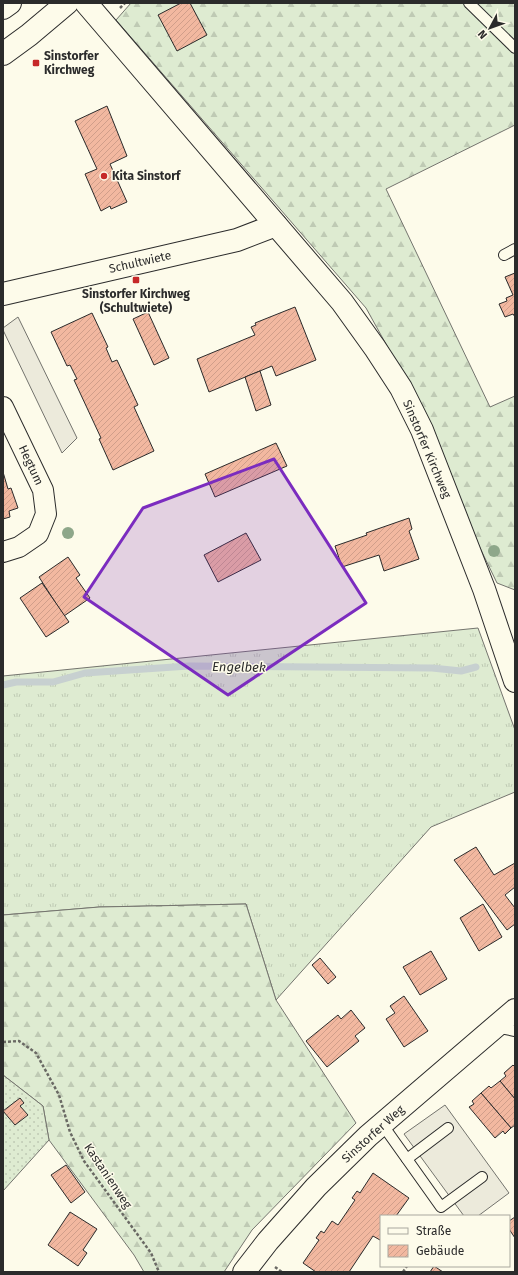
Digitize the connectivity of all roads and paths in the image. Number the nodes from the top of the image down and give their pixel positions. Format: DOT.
graph roads {
  1 [pos="10,3"];
  2 [pos="67,3"];
  3 [pos="86,3"];
  4 [pos="469,3"];
  5 [pos="3,8"];
  6 [pos="515,48"];
  7 [pos="3,54"];
  8 [pos="276,225"];
  9 [pos="515,249"];
  10 [pos="504,255"];
  11 [pos="3,294"];
  12 [pos="3,407"];
  13 [pos="3,552"];
  14 [pos="515,681"];
  15 [pos="515,1010"];
  16 [pos="505,1029"];
  17 [pos="3,1042"];
  18 [pos="382,1124"];
  19 [pos="448,1128"];
  20 [pos="407,1159"];
  21 [pos="482,1177"];
  22 [pos="159,1272"];
  23 [pos="244,1272"];
  1 -- 5 [label="street"];
  2 -- 7 [label="street"];
  3 -- 8 [label="street, Sinstorfer Kirchweg"];
  4 -- 6 [label="lane"];
  8 -- 11 [label="street, Schultwiete"];
  8 -- 14 [label="street, Sinstorfer Kirchweg"];
  9 -- 10 [label="lane"];
  12 -- 13 [label="street, Hegtum"];
  15 -- 16 [label="street, Sinstorfer Weg"];
  16 -- 18 [label="street, Sinstorfer Weg"];
  17 -- 22 [label="path, Kastanienweg"];
  18 -- 20 [label="lane"];
  18 -- 23 [label="street, Sinstorfer Weg"];
  19 -- 20 [label="lane"];
  20 -- 21 [label="lane"];
}
